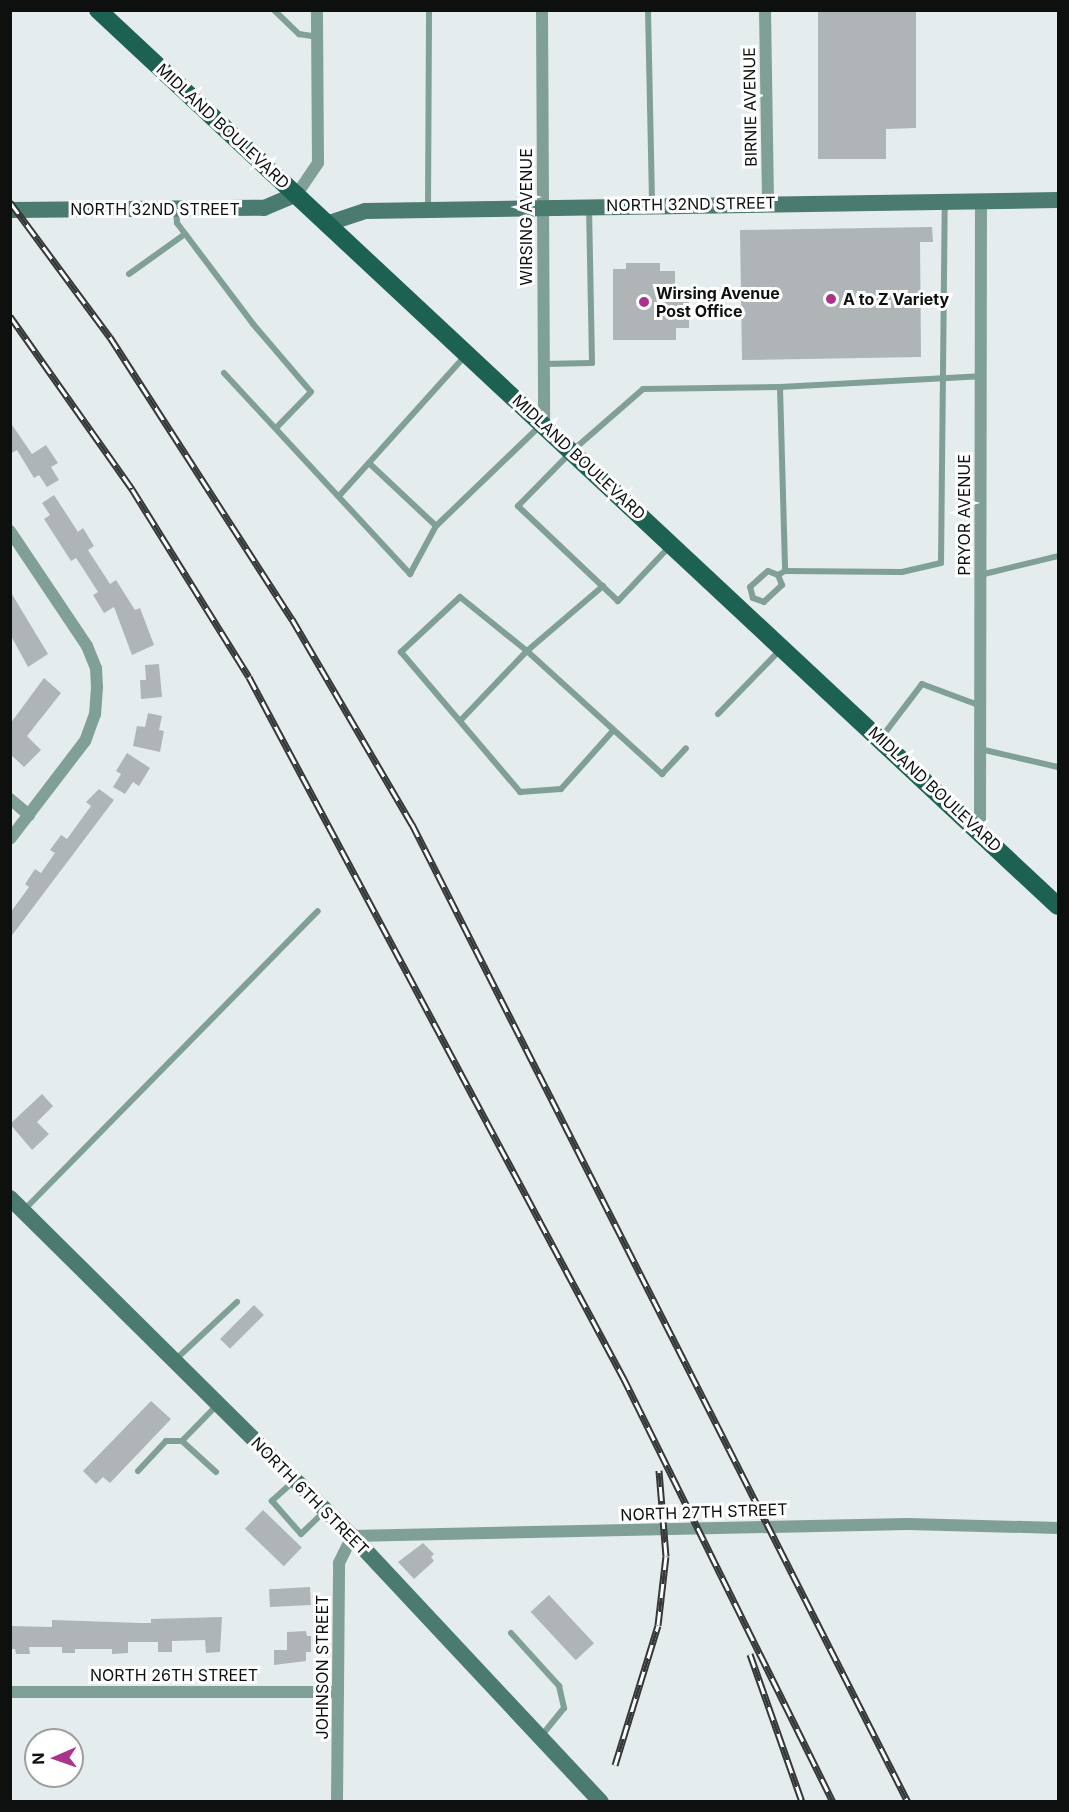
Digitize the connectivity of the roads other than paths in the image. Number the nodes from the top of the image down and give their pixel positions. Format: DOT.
graph roads {
  1 [pos="98,10"];
  2 [pos="274,10"];
  3 [pos="317,10"];
  4 [pos="429,10"];
  5 [pos="542,10"];
  6 [pos="648,10"];
  7 [pos="765,10"];
  8 [pos="317,38"];
  9 [pos="297,194"];
  10 [pos="945,200"];
  11 [pos="981,200"];
  12 [pos="1059,200"];
  13 [pos="768,202"];
  14 [pos="652,205"];
  15 [pos="589,206"];
  16 [pos="543,207"];
  17 [pos="428,209"];
  18 [pos="10,210"];
  19 [pos="176,210"];
  20 [pos="326,224"];
  21 [pos="185,234"];
  22 [pos="129,274"];
  23 [pos="467,353"];
  24 [pos="543,364"];
  25 [pos="224,373"];
  26 [pos="981,376"];
  27 [pos="942,380"];
  28 [pos="780,387"];
  29 [pos="544,423"];
  30 [pos="276,428"];
  31 [pos="572,451"];
  32 [pos="369,463"];
  33 [pos="339,496"];
  34 [pos="435,526"];
  35 [pos="10,531"];
  36 [pos="671,544"];
  37 [pos="1059,556"];
  38 [pos="785,571"];
  39 [pos="778,575"];
  40 [pos="980,575"];
  41 [pos="603,586"];
  42 [pos="746,603"];
  43 [pos="783,647"];
  44 [pos="527,651"];
  45 [pos="981,706"];
  46 [pos="718,714"];
  47 [pos="460,722"];
  48 [pos="612,732"];
  49 [pos="881,738"];
  50 [pos="686,748"];
  51 [pos="980,749"];
  52 [pos="1059,767"];
  53 [pos="10,799"];
  54 [pos="29,815"];
  55 [pos="980,831"];
  56 [pos="10,839"];
  57 [pos="1059,906"];
  58 [pos="318,911"];
  59 [pos="10,1198"];
  60 [pos="23,1210"];
  61 [pos="237,1302"];
  62 [pos="175,1361"];
  63 [pos="218,1404"];
  64 [pos="182,1441"];
  65 [pos="138,1471"];
  66 [pos="216,1472"];
  67 [pos="295,1480"];
  68 [pos="326,1511"];
  69 [pos="1059,1528"];
  70 [pos="352,1536"];
  71 [pos="511,1633"];
  72 [pos="10,1692"];
  73 [pos="338,1692"];
  74 [pos="540,1737"];
  75 [pos="337,1802"];
  76 [pos="601,1802"];
  1 -- 9 [label="main road, MIDLAND BOULEVARD"];
  2 -- 8 [label="lane"];
  3 -- 8 [label="street"];
  4 -- 17 [label="lane"];
  5 -- 16 [label="street, WIRSING AVENUE"];
  6 -- 14 [label="lane"];
  7 -- 13 [label="street, BIRNIE AVENUE"];
  8 -- 9 [label="street"];
  9 -- 19 [label="street, NORTH 32ND STREET"];
  9 -- 20 [label="main road, MIDLAND BOULEVARD"];
  10 -- 11 [label="street, NORTH 32ND STREET"];
  10 -- 13 [label="street, NORTH 32ND STREET"];
  10 -- 27 [label="lane"];
  11 -- 12 [label="street, NORTH 32ND STREET"];
  11 -- 26 [label="street, PRYOR AVENUE"];
  13 -- 14 [label="street, NORTH 32ND STREET"];
  14 -- 15 [label="street, NORTH 32ND STREET"];
  15 -- 16 [label="street, NORTH 32ND STREET"];
  15 -- 24 [label="lane"];
  16 -- 17 [label="street, NORTH 32ND STREET"];
  16 -- 24 [label="street, WIRSING AVENUE"];
  17 -- 20 [label="street, NORTH 32ND STREET"];
  18 -- 19 [label="street, NORTH 32ND STREET"];
  19 -- 21 [label="lane"];
  20 -- 23 [label="main road, MIDLAND BOULEVARD"];
  21 -- 22 [label="lane"];
  21 -- 30 [label="lane"];
  23 -- 29 [label="main road, MIDLAND BOULEVARD"];
  23 -- 32 [label="lane"];
  24 -- 29 [label="street, WIRSING AVENUE"];
  25 -- 30 [label="lane"];
  26 -- 27 [label="lane"];
  26 -- 40 [label="street, PRYOR AVENUE"];
  27 -- 28 [label="lane"];
  27 -- 38 [label="lane"];
  28 -- 31 [label="lane"];
  28 -- 38 [label="lane"];
  29 -- 31 [label="main road, MIDLAND BOULEVARD"];
  29 -- 34 [label="lane"];
  30 -- 33 [label="lane"];
  31 -- 36 [label="main road, MIDLAND BOULEVARD"];
  31 -- 41 [label="lane"];
  32 -- 33 [label="lane"];
  32 -- 34 [label="lane"];
  33 -- 34 [label="lane"];
  35 -- 54 [label="street"];
  36 -- 41 [label="lane"];
  36 -- 42 [label="main road, MIDLAND BOULEVARD"];
  37 -- 40 [label="lane"];
  38 -- 39 [label="lane"];
  39 -- 42 [label="lane"];
  39 -- 42 [label="lane"];
  40 -- 45 [label="street, PRYOR AVENUE"];
  41 -- 44 [label="lane"];
  42 -- 43 [label="main road, MIDLAND BOULEVARD"];
  43 -- 46 [label="lane"];
  43 -- 49 [label="main road, MIDLAND BOULEVARD"];
  44 -- 47 [label="lane"];
  44 -- 47 [label="lane"];
  44 -- 48 [label="lane"];
  45 -- 49 [label="lane"];
  45 -- 51 [label="street, PRYOR AVENUE"];
  47 -- 48 [label="lane"];
  48 -- 50 [label="lane"];
  49 -- 55 [label="main road, MIDLAND BOULEVARD"];
  51 -- 52 [label="lane"];
  51 -- 55 [label="street, PRYOR AVENUE"];
  53 -- 54 [label="street"];
  54 -- 56 [label="street"];
  55 -- 57 [label="main road, MIDLAND BOULEVARD"];
  58 -- 60 [label="lane"];
  59 -- 60 [label="street, NORTH 6TH STREET"];
  60 -- 62 [label="street, NORTH 6TH STREET"];
  61 -- 62 [label="lane"];
  62 -- 63 [label="street, NORTH 6TH STREET"];
  63 -- 64 [label="lane"];
  63 -- 67 [label="street, NORTH 6TH STREET"];
  64 -- 65 [label="lane"];
  64 -- 66 [label="lane"];
  67 -- 68 [label="street, NORTH 6TH STREET"];
  67 -- 68 [label="lane"];
  68 -- 70 [label="street, NORTH 6TH STREET"];
  69 -- 70 [label="street, NORTH 27TH STREET"];
  70 -- 73 [label="street, JOHNSON STREET"];
  70 -- 74 [label="street, NORTH 6TH STREET"];
  71 -- 74 [label="lane"];
  72 -- 73 [label="street, NORTH 26TH STREET"];
  73 -- 75 [label="street, JOHNSON STREET"];
  74 -- 76 [label="street, NORTH 6TH STREET"];
}
